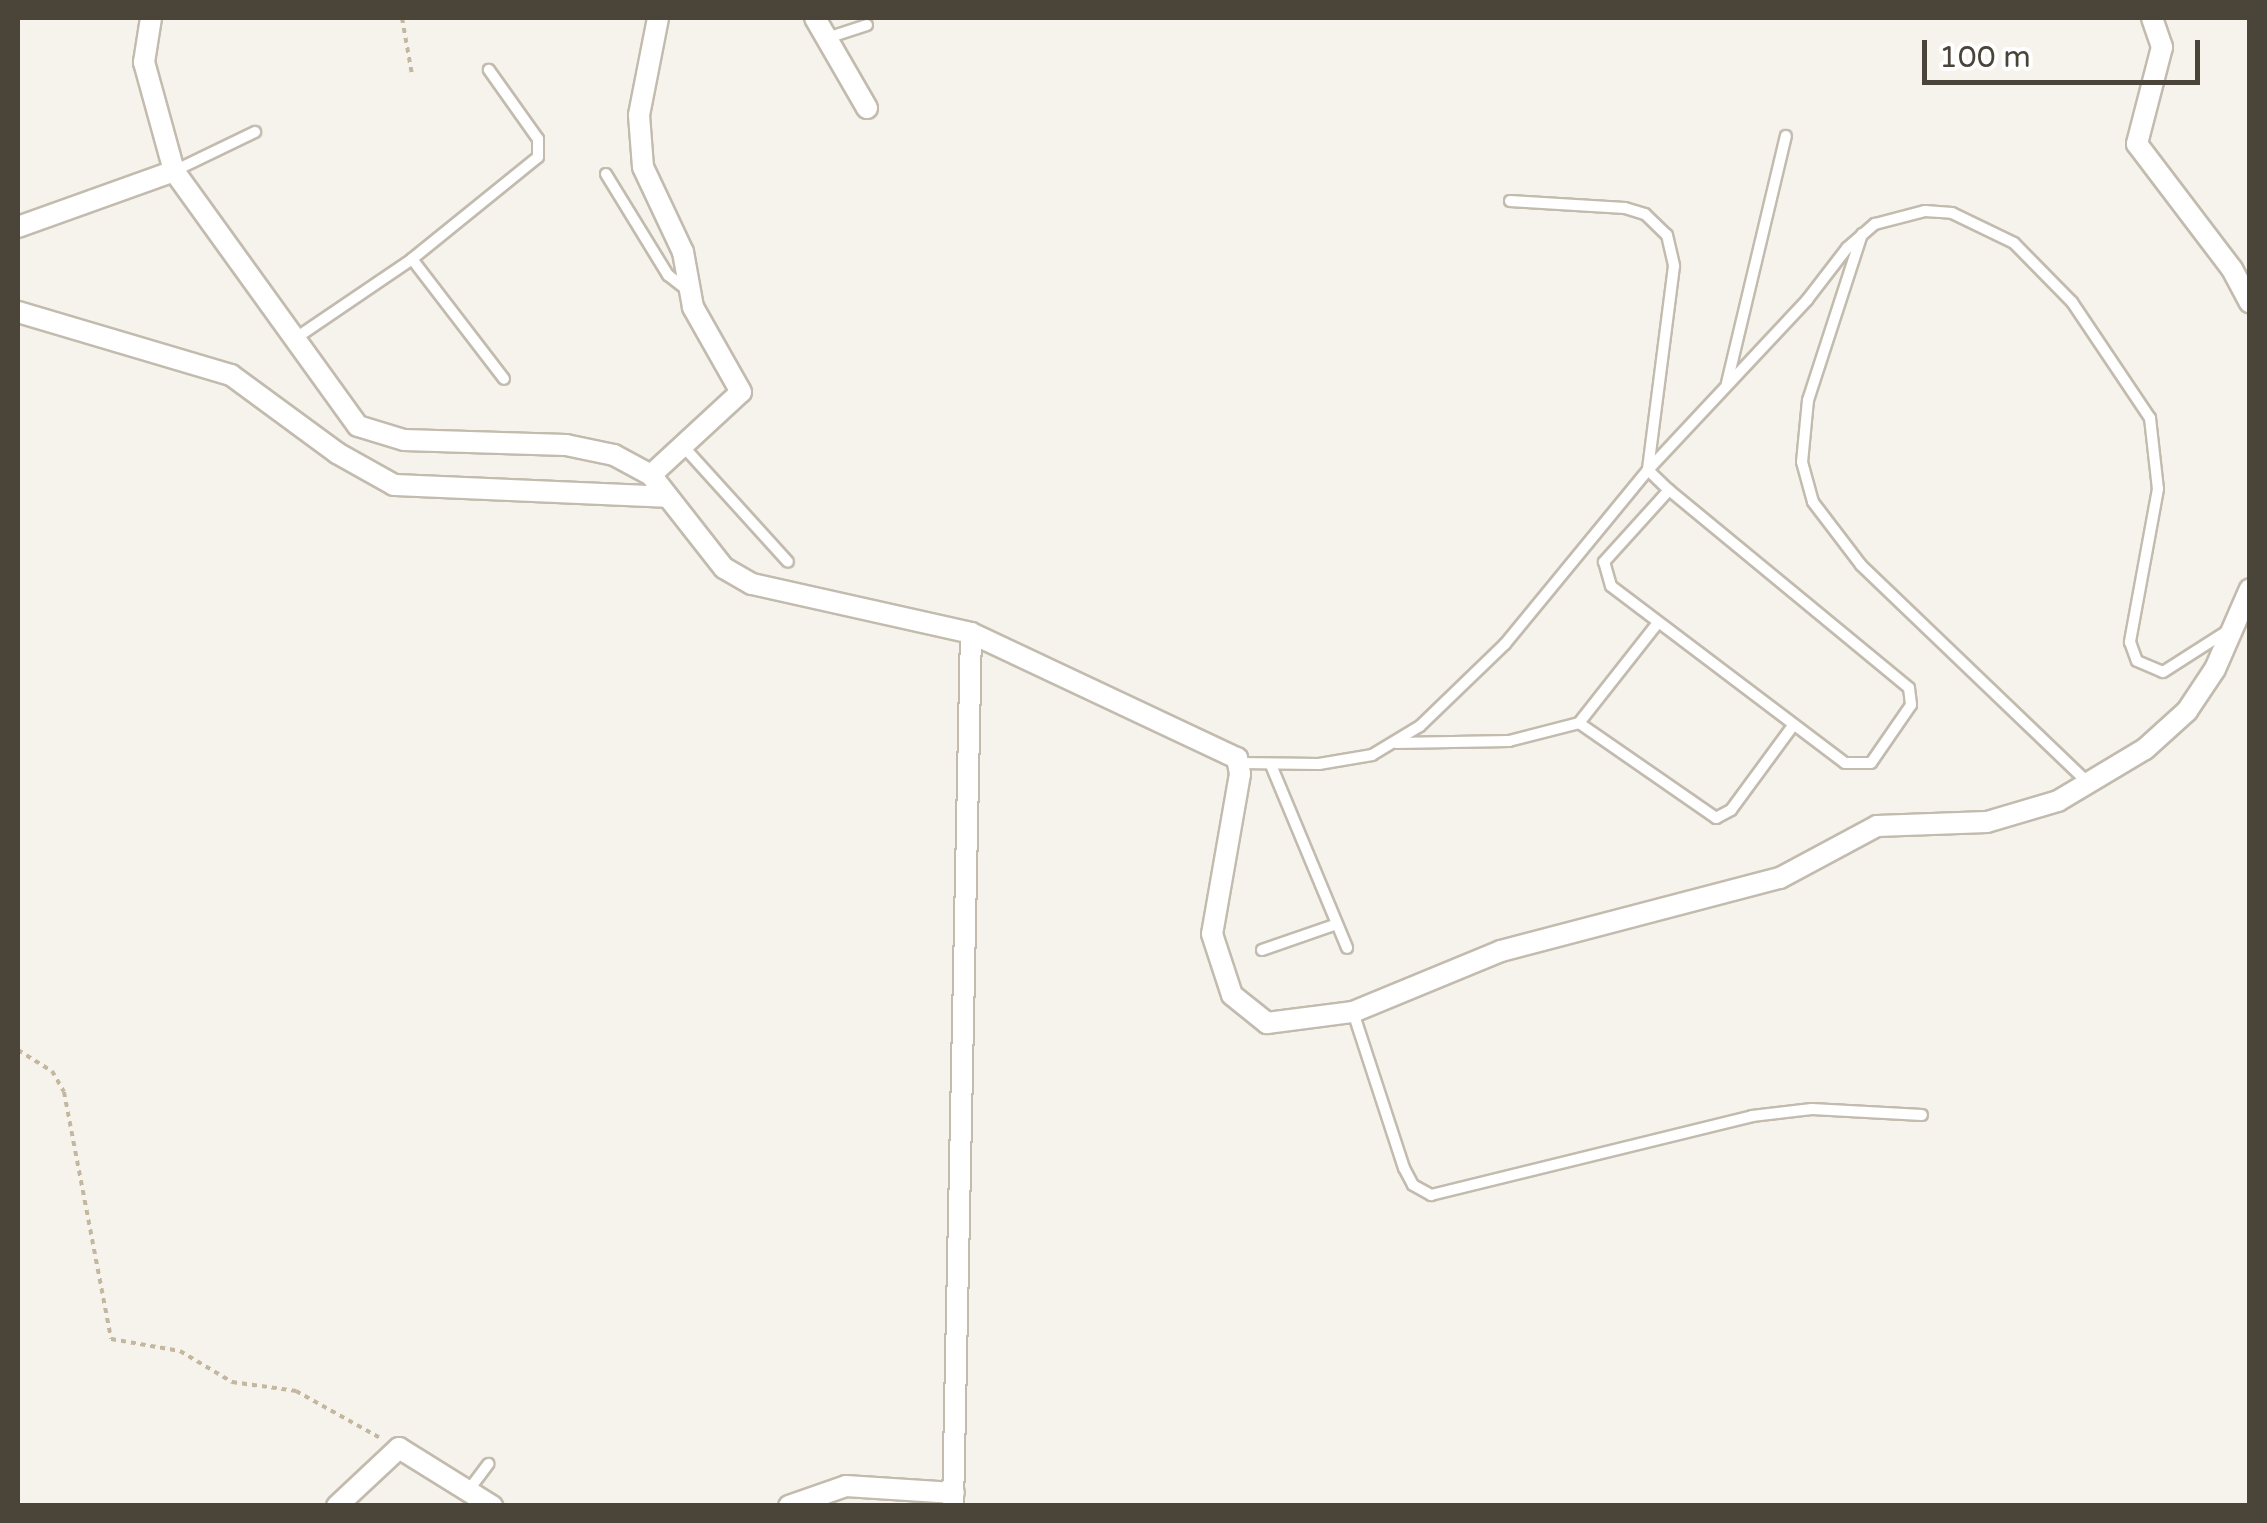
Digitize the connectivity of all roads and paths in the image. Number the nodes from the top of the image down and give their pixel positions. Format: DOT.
graph roads {
  1 [pos="152,18"];
  2 [pos="402,18"];
  3 [pos="658,18"];
  4 [pos="815,18"];
  5 [pos="2152,18"];
  6 [pos="868,25"];
  7 [pos="827,38"];
  8 [pos="489,70"];
  9 [pos="412,75"];
  10 [pos="867,108"];
  11 [pos="254,132"];
  12 [pos="1786,136"];
  13 [pos="174,171"];
  14 [pos="606,174"];
  15 [pos="1510,202"];
  16 [pos="18,227"];
  17 [pos="1862,233"];
  18 [pos="412,259"];
  19 [pos="688,290"];
  20 [pos="2250,303"];
  21 [pos="18,312"];
  22 [pos="291,341"];
  23 [pos="504,378"];
  24 [pos="1726,386"];
  25 [pos="684,446"];
  26 [pos="1648,470"];
  27 [pos="651,475"];
  28 [pos="1669,490"];
  29 [pos="666,497"];
  30 [pos="788,562"];
  31 [pos="2250,589"];
  32 [pos="1657,624"];
  33 [pos="2235,626"];
  34 [pos="970,634"];
  35 [pos="1579,723"];
  36 [pos="1792,727"];
  37 [pos="1396,743"];
  38 [pos="1240,764"];
  39 [pos="1271,765"];
  40 [pos="2090,785"];
  41 [pos="1337,924"];
  42 [pos="1347,948"];
  43 [pos="1262,950"];
  44 [pos="1353,1012"];
  45 [pos="18,1050"];
  46 [pos="1922,1115"];
  47 [pos="397,1448"];
  48 [pos="488,1464"];
  49 [pos="468,1492"];
  50 [pos="954,1499"];
  51 [pos="337,1506"];
  52 [pos="492,1506"];
  53 [pos="789,1506"];
  1 -- 13 [label="street"];
  2 -- 9 [label="path"];
  3 -- 19 [label="street"];
  4 -- 7 [label="street"];
  5 -- 20 [label="street"];
  6 -- 7 [label="lane"];
  7 -- 10 [label="street"];
  8 -- 18 [label="lane"];
  11 -- 13 [label="lane"];
  12 -- 24 [label="lane"];
  13 -- 16 [label="street"];
  13 -- 22 [label="street"];
  14 -- 19 [label="lane"];
  15 -- 26 [label="lane"];
  17 -- 24 [label="lane"];
  17 -- 33 [label="lane"];
  17 -- 40 [label="lane"];
  18 -- 22 [label="lane"];
  18 -- 23 [label="lane"];
  19 -- 25 [label="street"];
  21 -- 29 [label="street"];
  22 -- 27 [label="street"];
  24 -- 26 [label="lane"];
  25 -- 27 [label="street"];
  25 -- 30 [label="lane"];
  26 -- 28 [label="lane"];
  26 -- 37 [label="lane"];
  27 -- 29 [label="street"];
  28 -- 32 [label="lane"];
  28 -- 36 [label="lane"];
  29 -- 34 [label="street"];
  31 -- 33 [label="street"];
  32 -- 35 [label="lane"];
  32 -- 36 [label="lane"];
  33 -- 40 [label="street"];
  34 -- 38 [label="street"];
  34 -- 50 [label="street"];
  35 -- 36 [label="lane"];
  35 -- 37 [label="lane"];
  37 -- 39 [label="lane"];
  38 -- 39 [label="lane"];
  38 -- 44 [label="street"];
  39 -- 41 [label="lane"];
  40 -- 44 [label="street"];
  41 -- 42 [label="lane"];
  41 -- 43 [label="lane"];
  44 -- 46 [label="lane"];
  45 -- 47 [label="path"];
  47 -- 49 [label="street"];
  47 -- 51 [label="street"];
  48 -- 49 [label="lane"];
  49 -- 52 [label="street"];
  50 -- 53 [label="street"];
}
